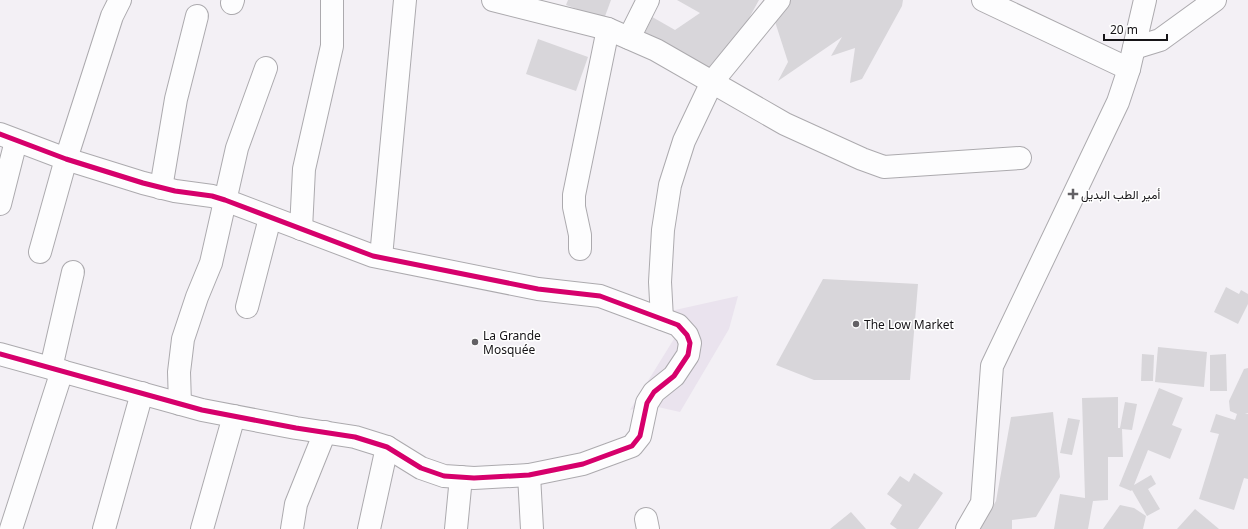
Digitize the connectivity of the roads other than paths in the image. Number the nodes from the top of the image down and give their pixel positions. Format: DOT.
graph roads {
  1 [pos="120,0"];
  2 [pos="332,0"];
  3 [pos="405,0"];
  4 [pos="493,0"];
  5 [pos="648,0"];
  6 [pos="779,0"];
  7 [pos="983,0"];
  8 [pos="1145,0"];
  9 [pos="1215,0"];
  10 [pos="541,5"];
  11 [pos="197,16"];
  12 [pos="608,29"];
  13 [pos="629,38"];
  14 [pos="1134,48"];
  15 [pos="266,68"];
  16 [pos="1129,69"];
  17 [pos="712,82"];
  18 [pos="8,138"];
  19 [pos="1020,158"];
  20 [pos="66,159"];
  21 [pos="161,188"];
  22 [pos="225,200"];
  23 [pos="0,204"];
  24 [pos="270,218"];
  25 [pos="301,229"];
  26 [pos="580,249"];
  27 [pos="40,252"];
  28 [pos="381,258"];
  29 [pos="73,272"];
  30 [pos="247,307"];
  31 [pos="662,319"];
  32 [pos="0,354"];
  33 [pos="56,370"];
  34 [pos="142,393"];
  35 [pos="180,404"];
  36 [pos="234,416"];
  37 [pos="325,432"];
  38 [pos="387,447"];
  39 [pos="529,475"];
  40 [pos="461,477"];
  41 [pos="11,529"];
  42 [pos="104,529"];
  43 [pos="202,529"];
  44 [pos="292,529"];
  45 [pos="369,529"];
  46 [pos="456,529"];
  47 [pos="532,529"];
  48 [pos="967,529"];
  1 -- 20 [label="street"];
  2 -- 25 [label="street"];
  3 -- 28 [label="street"];
  4 -- 10 [label="street"];
  5 -- 13 [label="street"];
  6 -- 17 [label="street"];
  7 -- 16 [label="street"];
  8 -- 14 [label="street"];
  9 -- 14 [label="street"];
  10 -- 12 [label="street"];
  11 -- 21 [label="street"];
  12 -- 13 [label="street"];
  12 -- 26 [label="street"];
  13 -- 17 [label="street"];
  14 -- 16 [label="street"];
  15 -- 22 [label="street"];
  16 -- 48 [label="street"];
  17 -- 19 [label="street"];
  17 -- 31 [label="street"];
  18 -- 20 [label="street"];
  18 -- 23 [label="street"];
  20 -- 21 [label="street"];
  20 -- 27 [label="street"];
  21 -- 22 [label="street"];
  22 -- 24 [label="street"];
  22 -- 35 [label="street"];
  24 -- 25 [label="street"];
  24 -- 30 [label="street"];
  25 -- 28 [label="street"];
  28 -- 31 [label="street"];
  29 -- 33 [label="street"];
  31 -- 39 [label="street"];
  32 -- 33 [label="street"];
  33 -- 34 [label="street"];
  33 -- 41 [label="street"];
  34 -- 35 [label="street"];
  34 -- 42 [label="street"];
  35 -- 36 [label="street"];
  36 -- 37 [label="street"];
  36 -- 43 [label="street"];
  37 -- 38 [label="street"];
  37 -- 44 [label="street"];
  38 -- 40 [label="street"];
  38 -- 45 [label="street"];
  39 -- 40 [label="street"];
  39 -- 47 [label="street"];
  40 -- 46 [label="street"];
}
